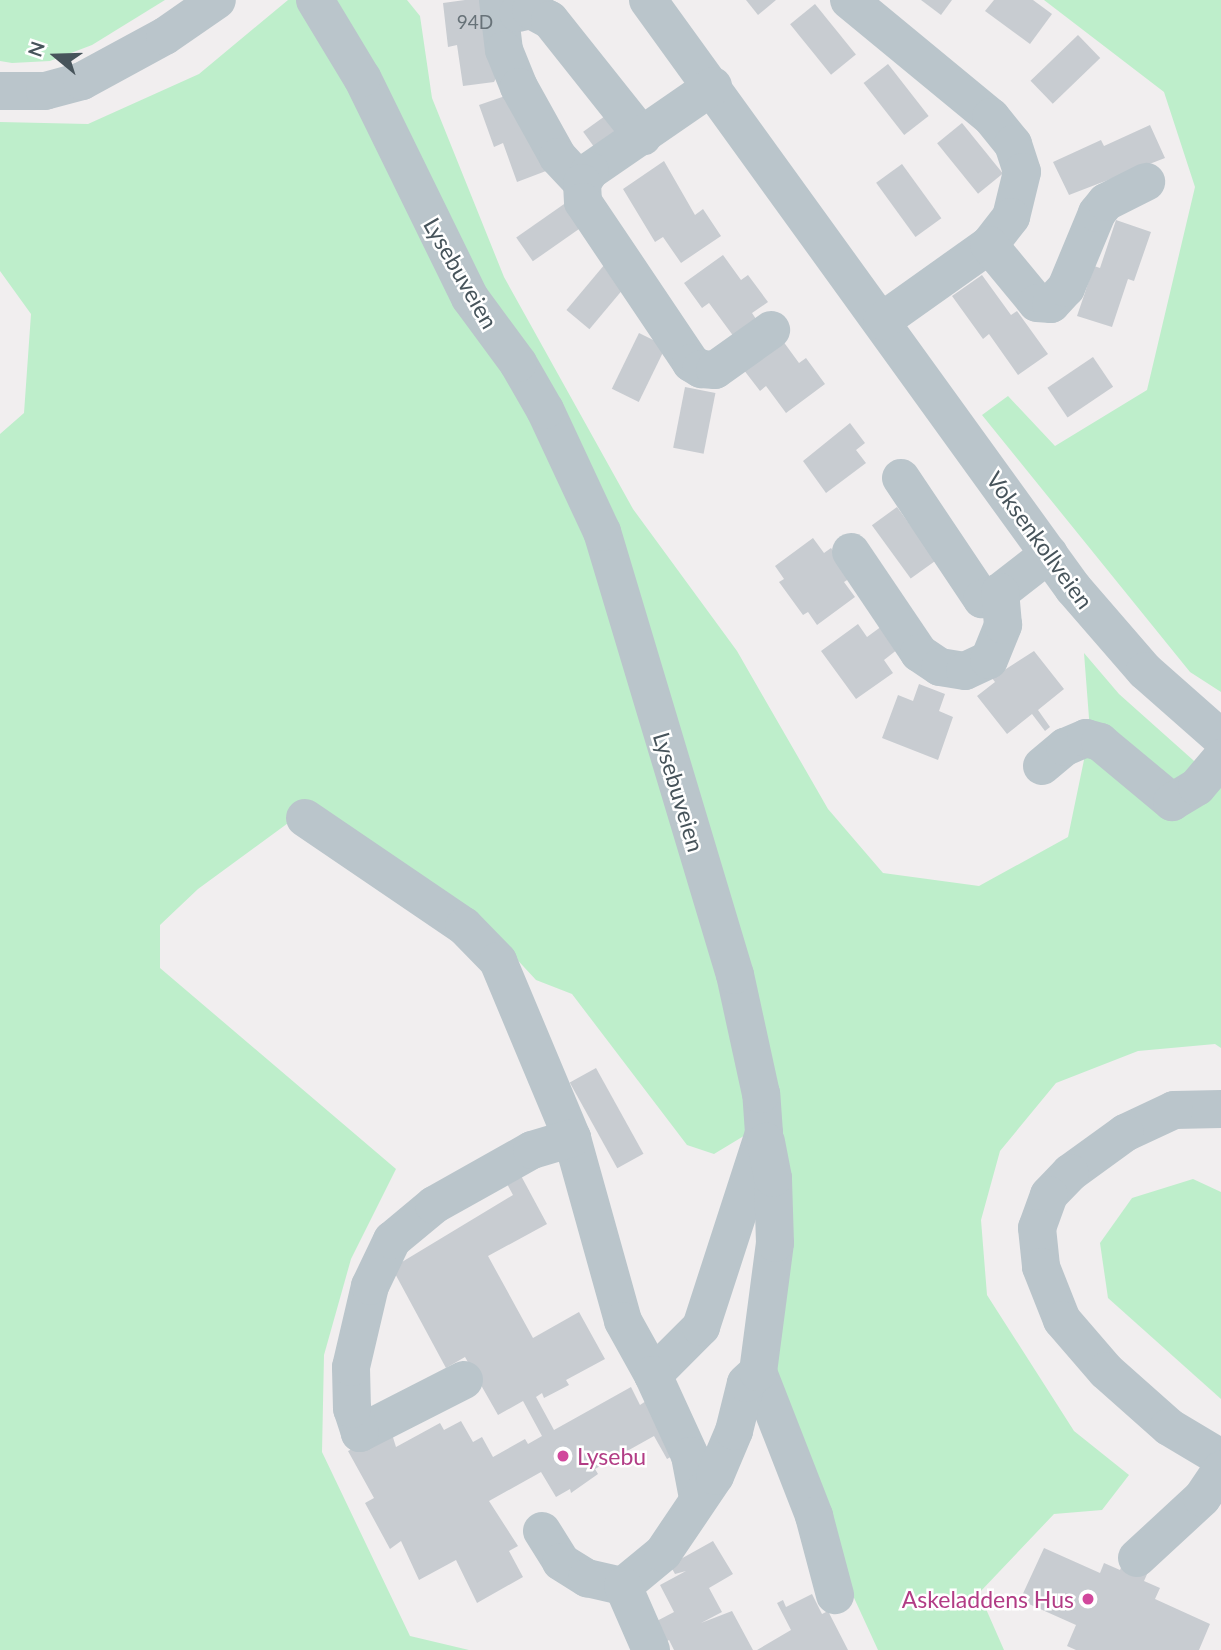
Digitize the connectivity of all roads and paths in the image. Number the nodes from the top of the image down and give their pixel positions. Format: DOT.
graph roads {
  1 [pos="217,0"];
  2 [pos="315,0"];
  3 [pos="648,0"];
  4 [pos="849,0"];
  5 [pos="508,6"];
  6 [pos="713,86"];
  7 [pos="0,91"];
  8 [pos="643,136"];
  9 [pos="1146,182"];
  10 [pos="582,183"];
  11 [pos="989,245"];
  12 [pos="882,321"];
  13 [pos="771,330"];
  14 [pos="901,478"];
  15 [pos="851,552"];
  16 [pos="1049,554"];
  17 [pos="1000,592"];
  18 [pos="1221,738"];
  19 [pos="1221,758"];
  20 [pos="1042,766"];
  21 [pos="305,818"];
  22 [pos="1221,1109"];
  23 [pos="764,1133"];
  24 [pos="572,1139"];
  25 [pos="758,1371"];
  26 [pos="653,1375"];
  27 [pos="464,1380"];
  28 [pos="1221,1458"];
  29 [pos="1221,1470"];
  30 [pos="698,1498"];
  31 [pos="542,1531"];
  32 [pos="1137,1558"];
  33 [pos="623,1586"];
  34 [pos="835,1595"];
  35 [pos="651,1650"];
  1 -- 7 [label="street"];
  2 -- 23 [label="street, Lysebuveien"];
  3 -- 6 [label="street, Voksenkollveien"];
  4 -- 11 [label="street"];
  5 -- 8 [label="street"];
  5 -- 10 [label="street"];
  6 -- 8 [label="street"];
  6 -- 12 [label="street, Voksenkollveien"];
  8 -- 10 [label="street"];
  9 -- 11 [label="street"];
  10 -- 13 [label="street"];
  11 -- 12 [label="street"];
  12 -- 16 [label="street, Voksenkollveien"];
  14 -- 17 [label="street"];
  15 -- 17 [label="street"];
  16 -- 17 [label="street"];
  16 -- 18 [label="street, Voksenkollveien"];
  19 -- 20 [label="street"];
  21 -- 24 [label="street"];
  22 -- 28 [label="street"];
  23 -- 25 [label="street"];
  23 -- 26 [label="street, Lysebuveien"];
  24 -- 26 [label="street"];
  24 -- 27 [label="street"];
  25 -- 30 [label="street"];
  25 -- 34 [label="street"];
  26 -- 30 [label="street"];
  29 -- 32 [label="street"];
  30 -- 33 [label="street"];
  31 -- 33 [label="street"];
  33 -- 35 [label="street"];
}
